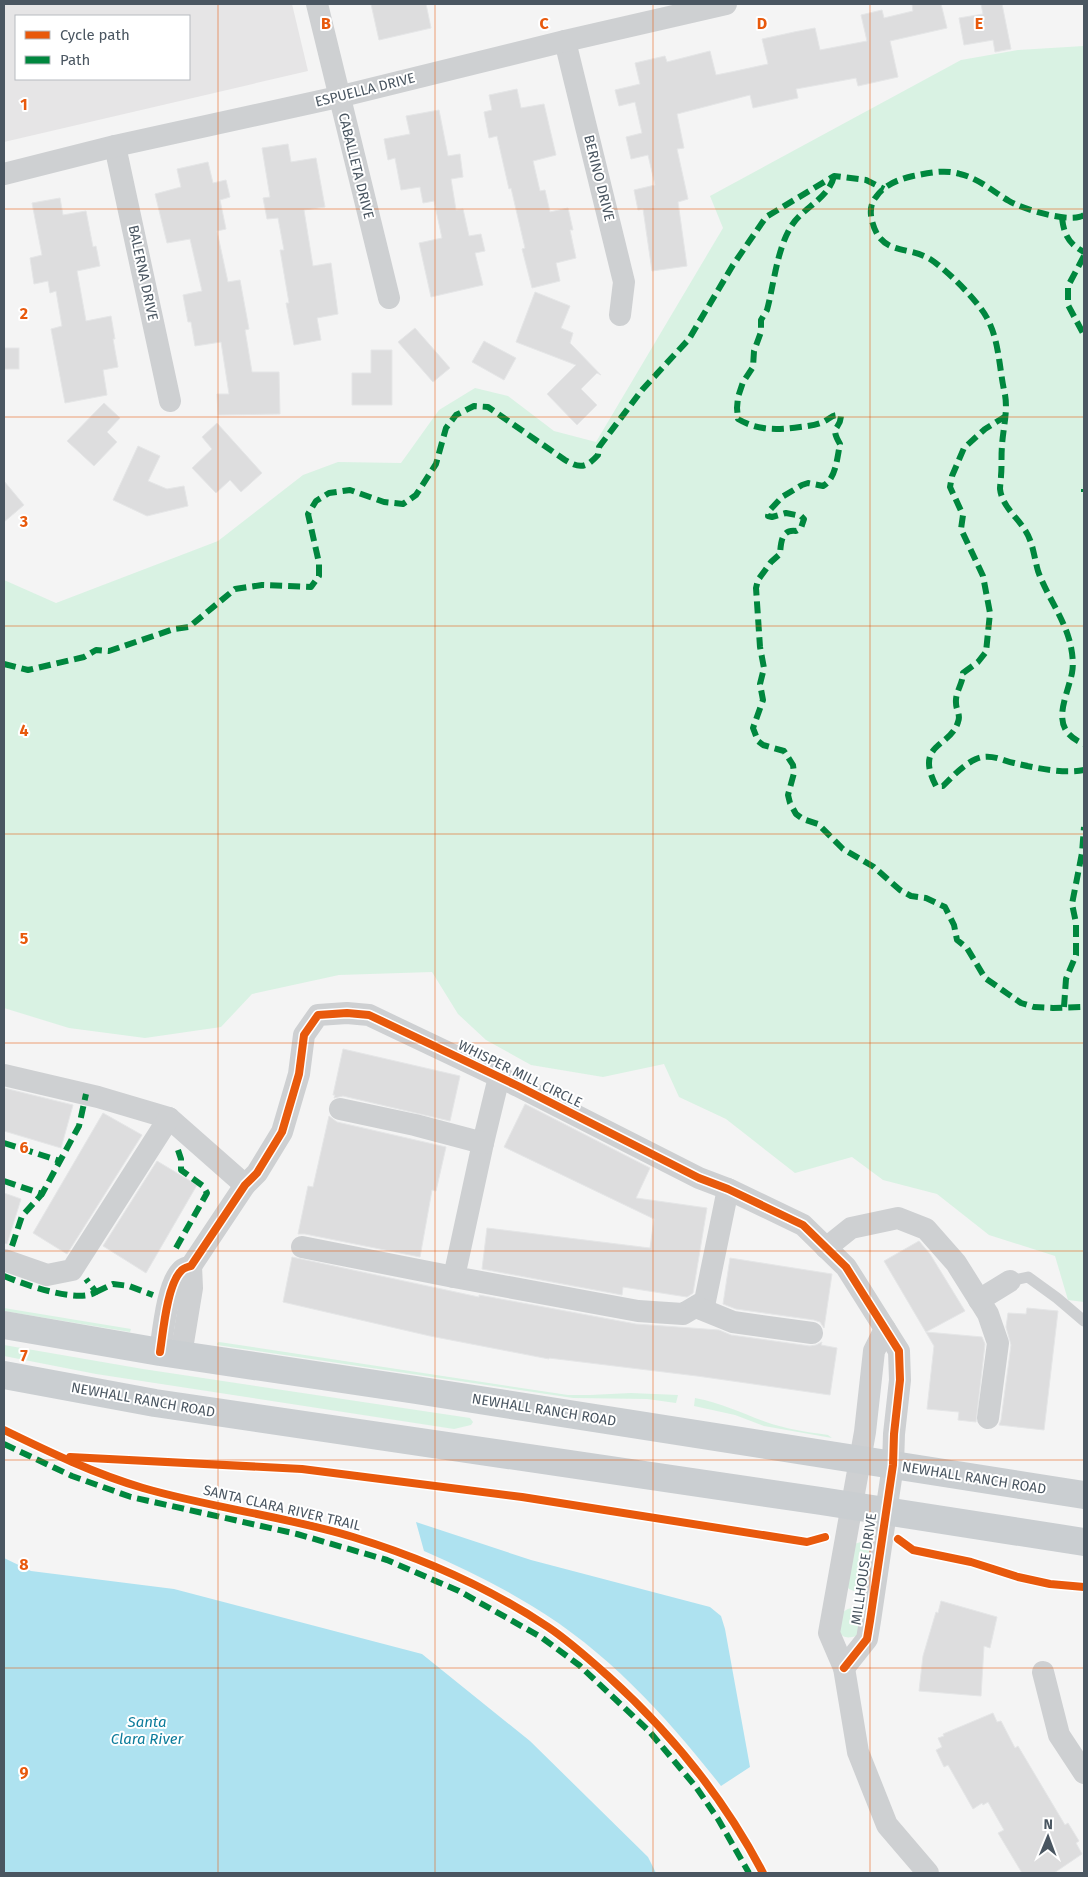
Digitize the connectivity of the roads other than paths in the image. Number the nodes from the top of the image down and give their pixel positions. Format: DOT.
graph roads {
  1 [pos="317,4"];
  2 [pos="726,4"];
  3 [pos="565,41"];
  4 [pos="338,97"];
  5 [pos="116,146"];
  6 [pos="4,174"];
  7 [pos="389,298"];
  8 [pos="620,315"];
  9 [pos="170,401"];
  10 [pos="4,1075"];
  11 [pos="499,1077"];
  12 [pos="340,1109"];
  13 [pos="169,1118"];
  14 [pos="483,1143"];
  15 [pos="245,1185"];
  16 [pos="728,1189"];
  17 [pos="302,1247"];
  18 [pos="826,1248"];
  19 [pos="4,1260"];
  20 [pos="454,1277"];
  21 [pos="1010,1281"];
  22 [pos="980,1300"];
  23 [pos="696,1307"];
  24 [pos="1084,1321"];
  25 [pos="4,1325"];
  26 [pos="885,1329"];
  27 [pos="812,1333"];
  28 [pos="171,1354"];
  29 [pos="4,1375"];
  30 [pos="988,1418"];
  31 [pos="860,1460"];
  32 [pos="893,1466"];
  33 [pos="1084,1495"];
  34 [pos="852,1506"];
  35 [pos="885,1510"];
  36 [pos="1084,1542"];
  37 [pos="844,1668"];
  38 [pos="1042,1672"];
  39 [pos="1084,1773"];
  40 [pos="928,1873"];
  1 -- 4 [label="street, CABALLETA DRIVE"];
  2 -- 3 [label="street, ESPUELLA DRIVE"];
  3 -- 4 [label="street, ESPUELLA DRIVE"];
  3 -- 8 [label="street, BERINO DRIVE"];
  4 -- 5 [label="street, ESPUELLA DRIVE"];
  4 -- 7 [label="street, CABALLETA DRIVE"];
  5 -- 6 [label="street, ESPUELLA DRIVE"];
  5 -- 9 [label="street, BALERNA DRIVE"];
  10 -- 13 [label="street"];
  11 -- 14 [label="street"];
  11 -- 15 [label="street, WHISPER MILL CIRCLE"];
  11 -- 16 [label="street, WHISPER MILL CIRCLE"];
  12 -- 14 [label="street"];
  13 -- 15 [label="street"];
  13 -- 19 [label="street"];
  14 -- 20 [label="street"];
  15 -- 28 [label="street, WHISPER MILL CIRCLE"];
  16 -- 18 [label="street, WHISPER MILL CIRCLE"];
  16 -- 23 [label="street"];
  17 -- 20 [label="street"];
  18 -- 22 [label="street"];
  18 -- 26 [label="street, WHISPER MILL CIRCLE"];
  20 -- 23 [label="street"];
  21 -- 22 [label="street"];
  21 -- 24 [label="lane"];
  22 -- 30 [label="street"];
  23 -- 27 [label="street"];
  25 -- 28 [label="main road, NEWHALL RANCH ROAD"];
  26 -- 31 [label="street"];
  26 -- 32 [label="street, WHISPER MILL CIRCLE"];
  28 -- 31 [label="main road, NEWHALL RANCH ROAD"];
  29 -- 34 [label="main road, NEWHALL RANCH ROAD"];
  31 -- 32 [label="main road, NEWHALL RANCH ROAD"];
  31 -- 34 [label="street, MILLHOUSE DRIVE"];
  32 -- 33 [label="main road, NEWHALL RANCH ROAD"];
  32 -- 35 [label="street, MILLHOUSE DRIVE"];
  34 -- 35 [label="main road, NEWHALL RANCH ROAD"];
  34 -- 37 [label="street, MILLHOUSE DRIVE"];
  35 -- 36 [label="main road, NEWHALL RANCH ROAD"];
  35 -- 37 [label="street, MILLHOUSE DRIVE"];
  37 -- 40 [label="street, MILLHOUSE DRIVE"];
  38 -- 39 [label="street"];
}
